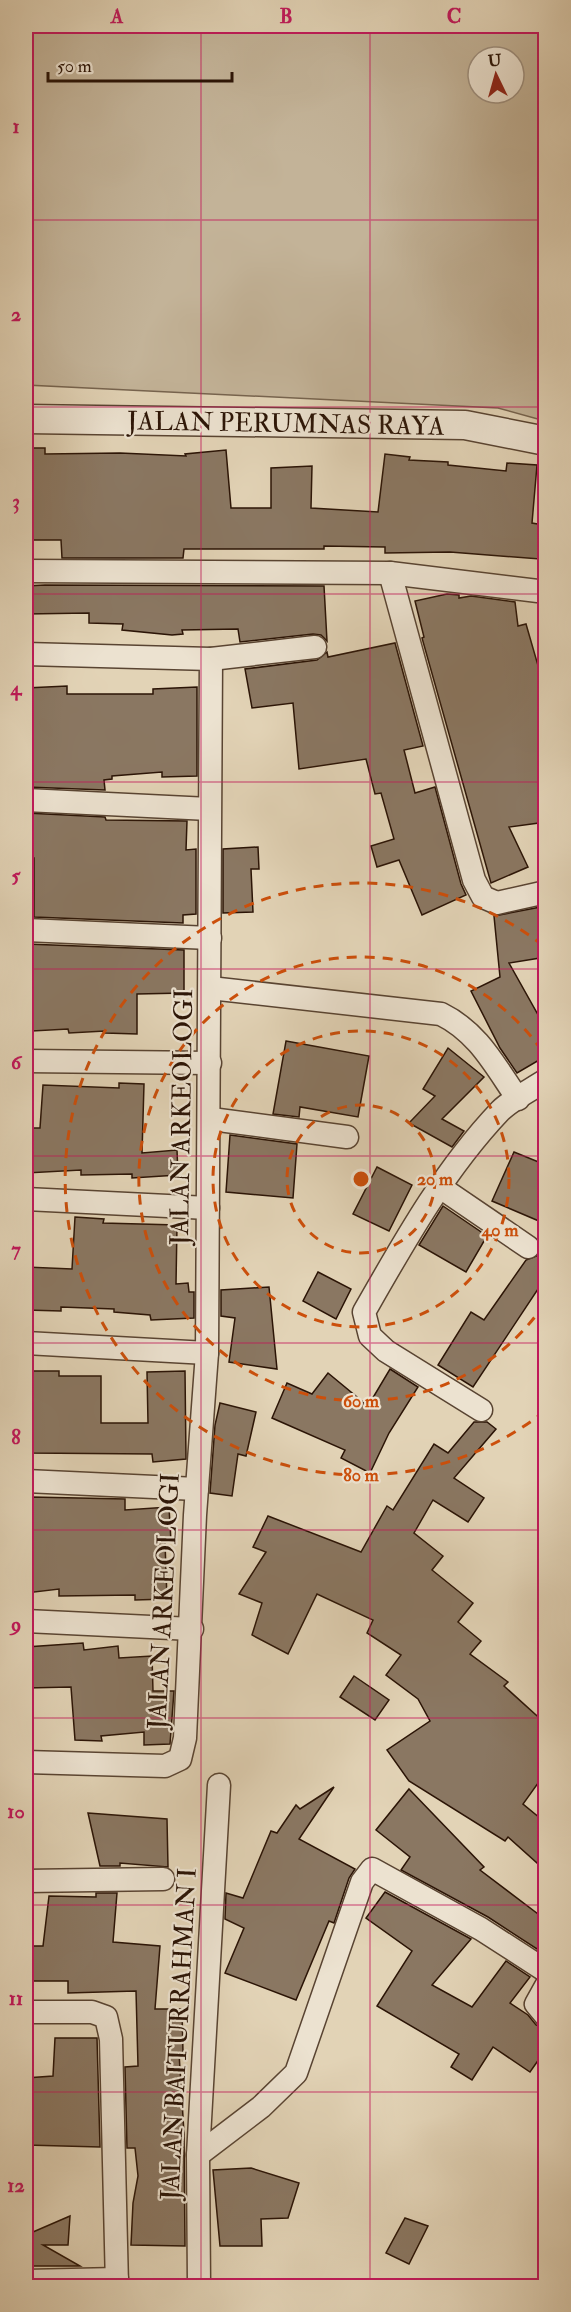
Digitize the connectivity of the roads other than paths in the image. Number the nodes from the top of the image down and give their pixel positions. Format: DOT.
graph roads {
  1 [pos="26,419"];
  2 [pos="546,441"];
  3 [pos="26,571"];
  4 [pos="390,573"];
  5 [pos="546,592"];
  6 [pos="546,601"];
  7 [pos="546,609"];
  8 [pos="315,647"];
  9 [pos="26,654"];
  10 [pos="211,659"];
  11 [pos="26,800"];
  12 [pos="209,808"];
  13 [pos="546,892"];
  14 [pos="26,930"];
  15 [pos="210,938"];
  16 [pos="210,988"];
  17 [pos="26,1061"];
  18 [pos="210,1063"];
  19 [pos="546,1080"];
  20 [pos="518,1099"];
  21 [pos="211,1119"];
  22 [pos="348,1137"];
  23 [pos="440,1187"];
  24 [pos="26,1199"];
  25 [pos="208,1208"];
  26 [pos="528,1247"];
  27 [pos="26,1343"];
  28 [pos="207,1353"];
  29 [pos="481,1410"];
  30 [pos="26,1481"];
  31 [pos="197,1490"];
  32 [pos="26,1621"];
  33 [pos="192,1629"];
  34 [pos="26,1762"];
  35 [pos="219,1785"];
  36 [pos="163,1879"];
  37 [pos="26,1881"];
  38 [pos="546,1971"];
  39 [pos="546,1986"];
  40 [pos="26,2012"];
  41 [pos="546,2016"];
  42 [pos="198,2156"];
  43 [pos="26,2281"];
  44 [pos="117,2283"];
  45 [pos="199,2286"];
  1 -- 2 [label="street, JALAN PERUMNAS RAYA"];
  3 -- 4 [label="street"];
  4 -- 5 [label="street"];
  4 -- 13 [label="street"];
  6 -- 7 [label="street"];
  8 -- 10 [label="street"];
  9 -- 10 [label="street"];
  10 -- 12 [label="street, JALAN ARKEOLOGI"];
  11 -- 12 [label="street"];
  12 -- 15 [label="street, JALAN ARKEOLOGI"];
  14 -- 15 [label="street"];
  15 -- 16 [label="street, JALAN ARKEOLOGI"];
  16 -- 18 [label="street, JALAN ARKEOLOGI"];
  16 -- 20 [label="street"];
  17 -- 18 [label="street"];
  18 -- 21 [label="street, JALAN ARKEOLOGI"];
  19 -- 20 [label="street"];
  20 -- 23 [label="street"];
  21 -- 22 [label="street"];
  21 -- 25 [label="street, JALAN ARKEOLOGI"];
  23 -- 26 [label="street"];
  23 -- 29 [label="street"];
  24 -- 25 [label="street"];
  25 -- 28 [label="street, JALAN ARKEOLOGI"];
  27 -- 28 [label="street"];
  28 -- 31 [label="street, JALAN ARKEOLOGI"];
  30 -- 31 [label="street"];
  31 -- 33 [label="street, JALAN ARKEOLOGI"];
  32 -- 33 [label="street"];
  33 -- 34 [label="street, JALAN ARKEOLOGI"];
  35 -- 42 [label="street, JALAN BAITURRAHMAN I"];
  36 -- 37 [label="street"];
  38 -- 42 [label="street"];
  39 -- 41 [label="street"];
  40 -- 44 [label="street"];
  42 -- 45 [label="street, JALAN BAITURRAHMAN I"];
  43 -- 44 [label="street"];
}
